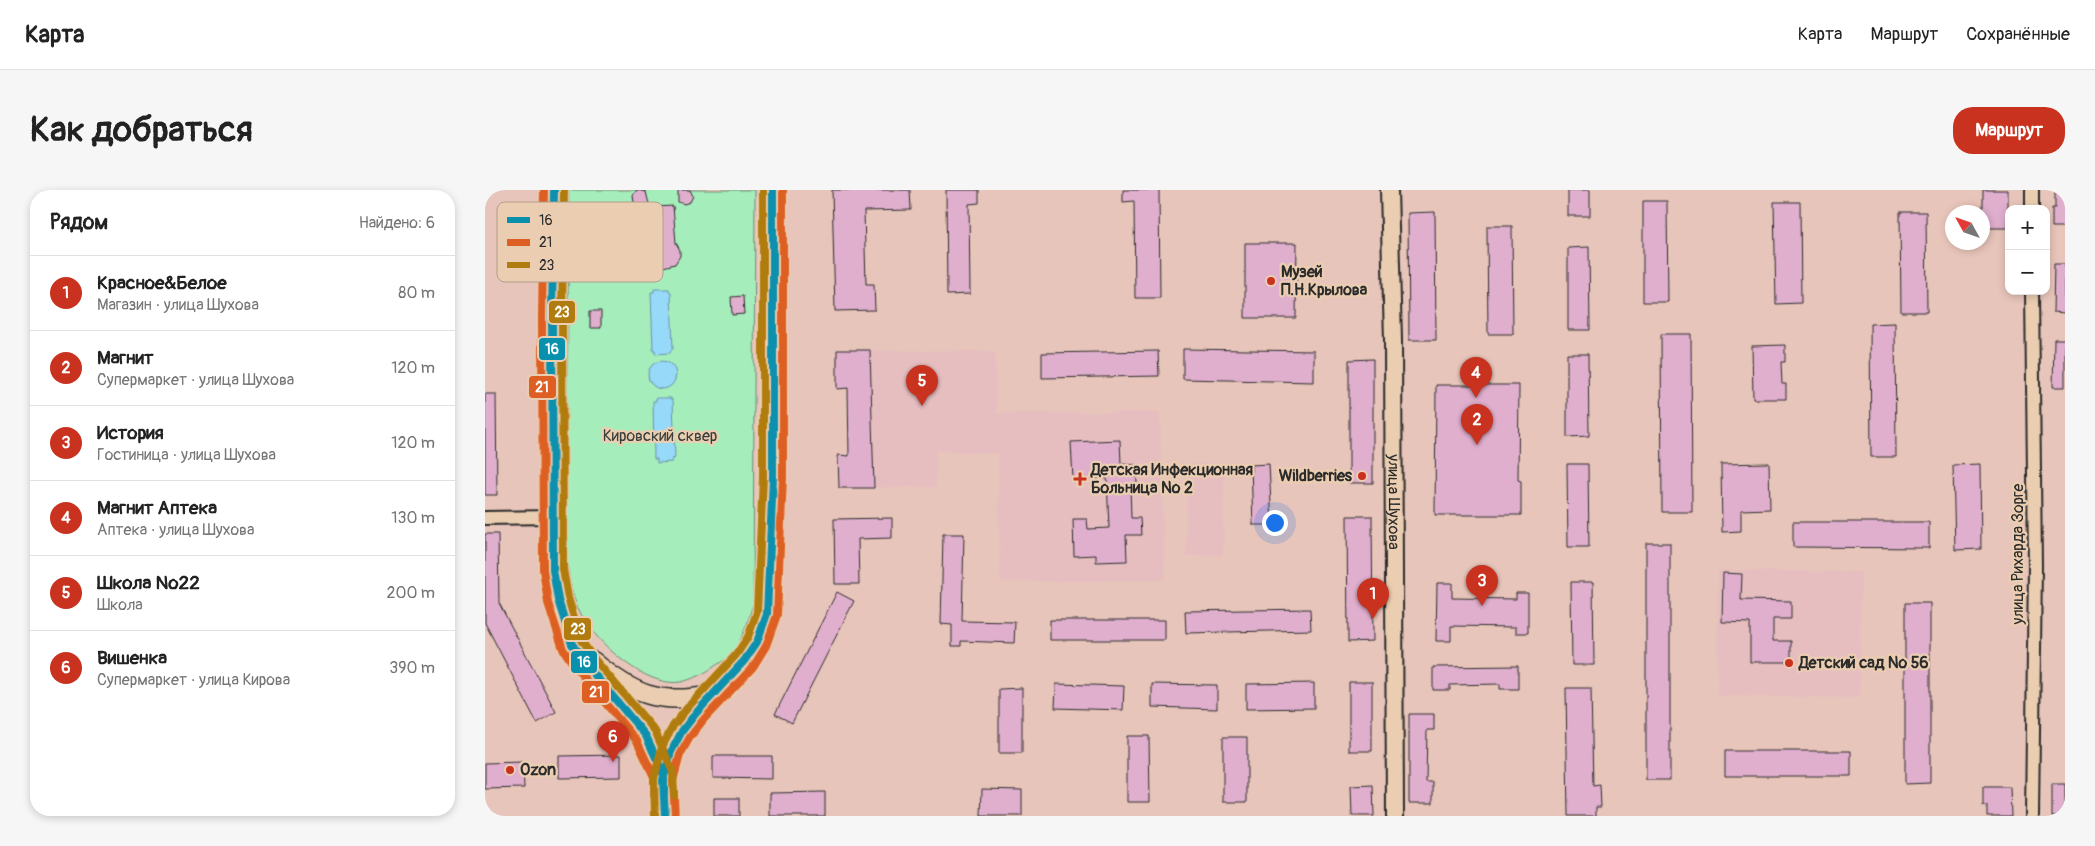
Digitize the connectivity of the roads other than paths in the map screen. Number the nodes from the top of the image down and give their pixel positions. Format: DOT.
graph roads {
  1 [pos="773,190"];
  2 [pos="1389,190"];
  3 [pos="2031,190"];
  4 [pos="2032,205"];
  5 [pos="553,282"];
  6 [pos="2032,295"];
  7 [pos="485,518"];
  8 [pos="554,518"];
  9 [pos="572,644"];
  10 [pos="711,695"];
  11 [pos="664,775"];
  12 [pos="665,816"];
  13 [pos="1395,816"];
  14 [pos="2033,816"];
  1 -- 10 [label="main road"];
  2 -- 13 [label="street, улица Шухова"];
  3 -- 4 [label="street"];
  5 -- 8 [label="main road"];
  6 -- 14 [label="street, улица Рихарда Зорге"];
  7 -- 8 [label="street"];
  8 -- 9 [label="main road"];
  9 -- 10 [label="main road"];
  9 -- 11 [label="main road"];
  10 -- 11 [label="main road"];
  11 -- 12 [label="main road"];
}
